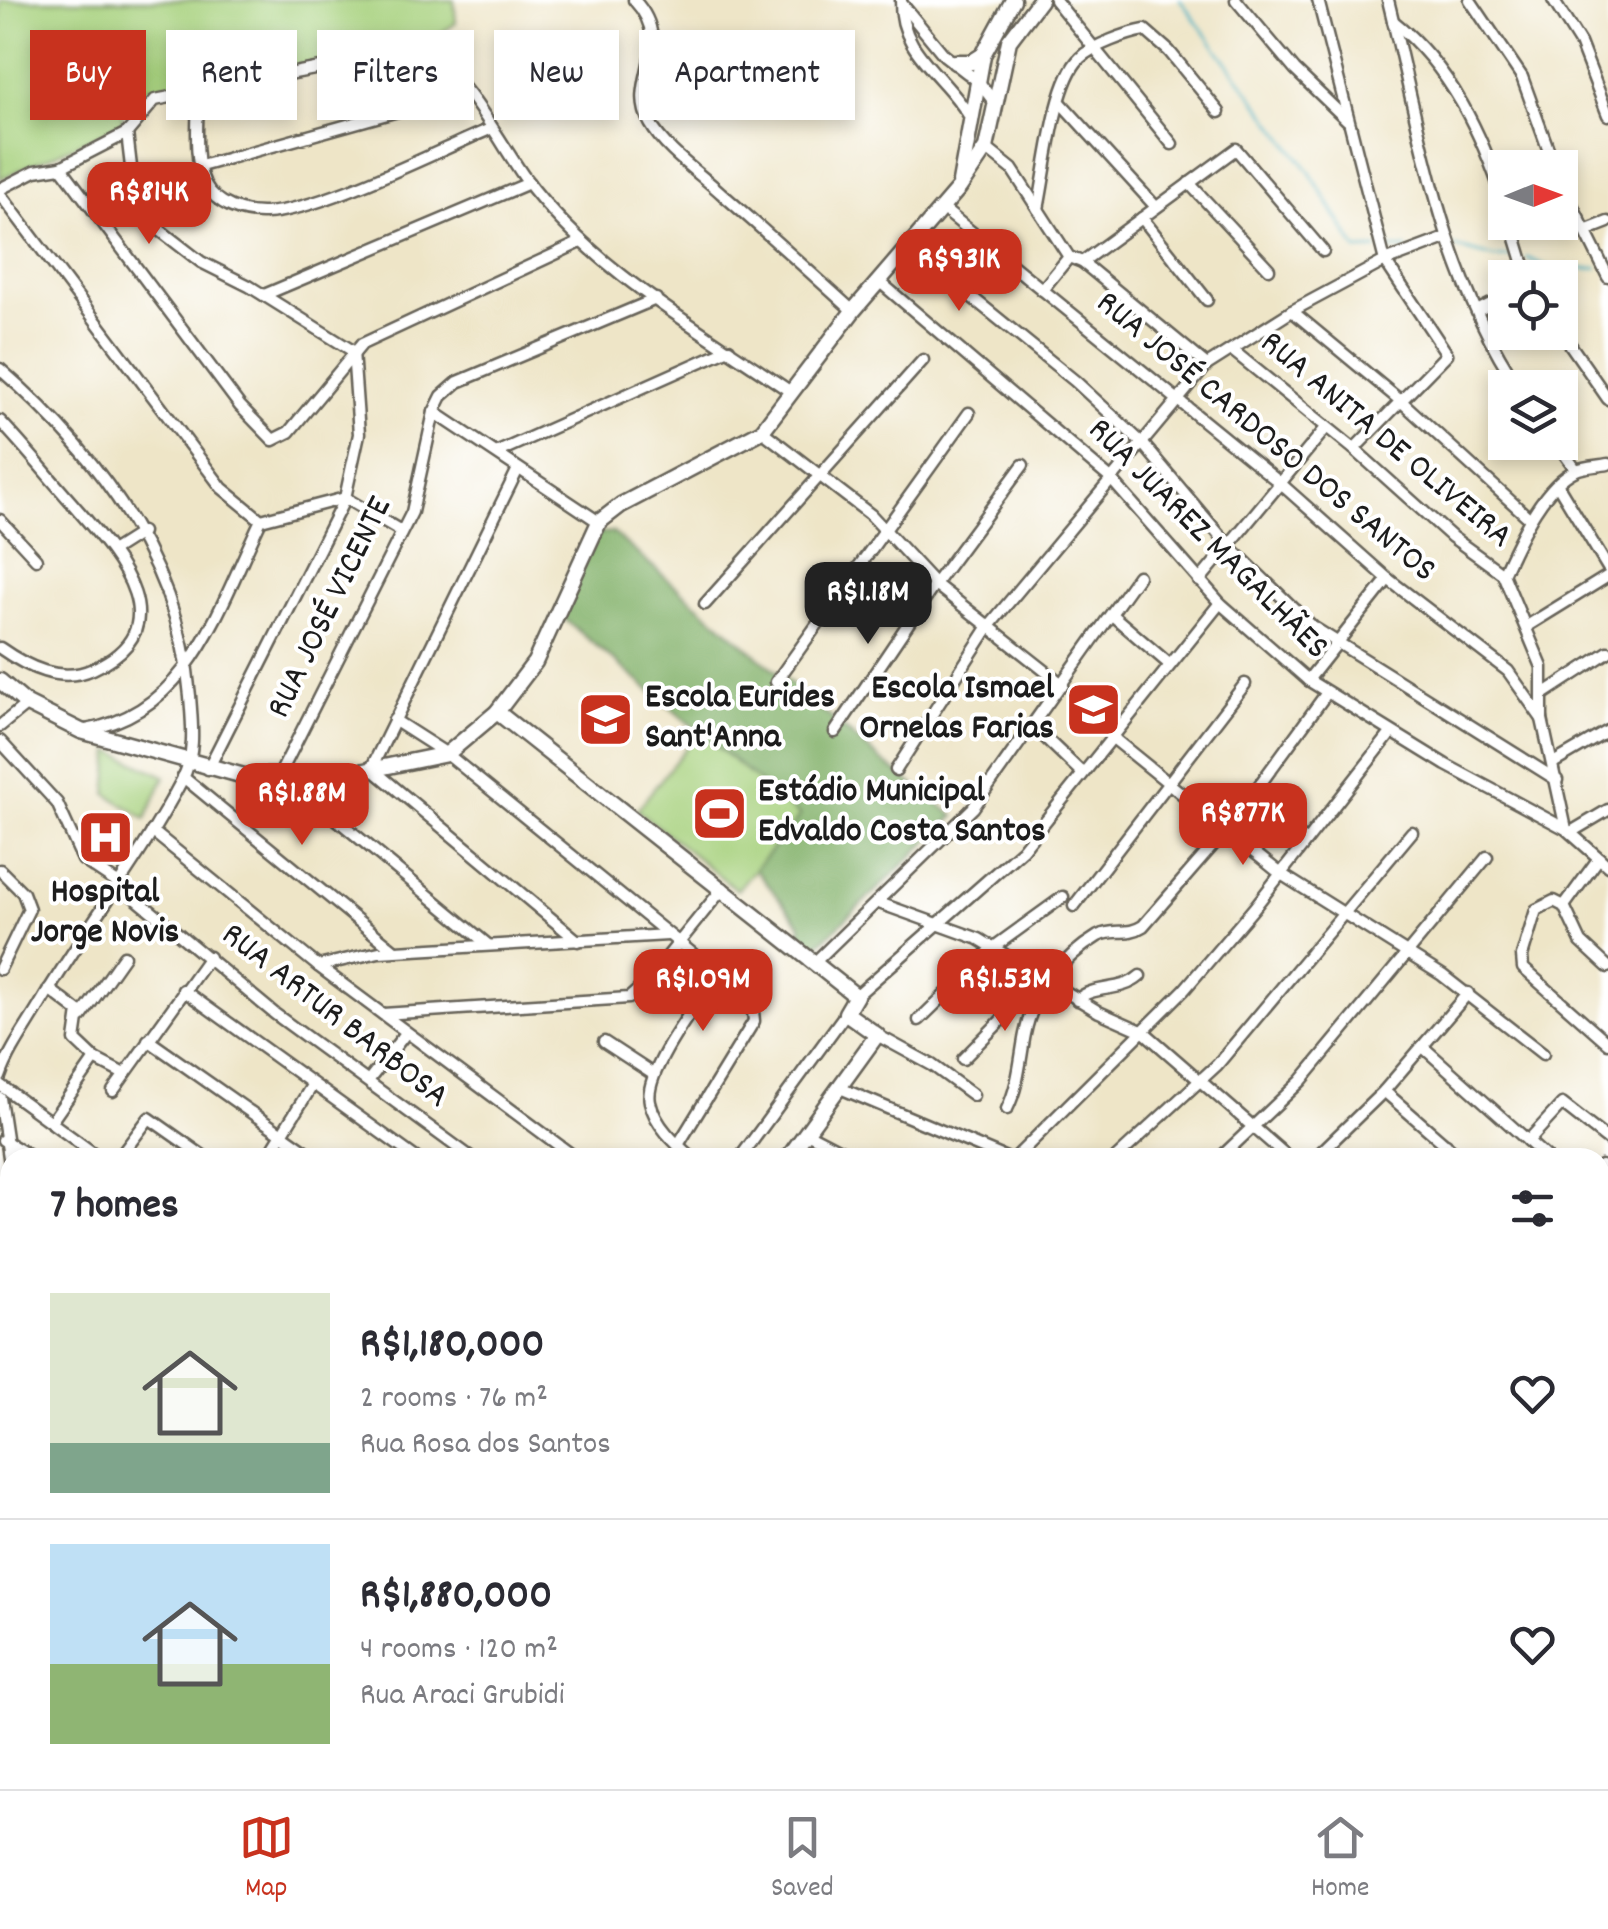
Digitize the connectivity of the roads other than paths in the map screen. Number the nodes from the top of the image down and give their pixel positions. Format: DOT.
graph roads {
  1 [pos="634,0"];
  2 [pos="1012,0"];
  3 [pos="1040,0"];
  4 [pos="1055,0"];
  5 [pos="1236,0"];
  6 [pos="1318,0"];
  7 [pos="1388,0"];
  8 [pos="1470,0"];
  9 [pos="1552,0"];
  10 [pos="901,2"];
  11 [pos="1393,21"];
  12 [pos="1095,50"];
  13 [pos="983,55"];
  14 [pos="951,60"];
  15 [pos="932,71"];
  16 [pos="979,82"];
  17 [pos="166,99"];
  18 [pos="994,102"];
  19 [pos="1060,103"];
  20 [pos="474,104"];
  21 [pos="1219,112"];
  22 [pos="1608,115"];
  23 [pos="972,119"];
  24 [pos="199,120"];
  25 [pos="366,120"];
  26 [pos="1348,121"];
  27 [pos="490,129"];
  28 [pos="127,133"];
  29 [pos="967,143"];
  30 [pos="1172,144"];
  31 [pos="986,148"];
  32 [pos="1548,150"];
  33 [pos="1488,164"];
  34 [pos="201,166"];
  35 [pos="61,167"];
  36 [pos="528,182"];
  37 [pos="1188,183"];
  38 [pos="959,188"];
  39 [pos="0,192"];
  40 [pos="1156,207"];
  41 [pos="942,208"];
  42 [pos="1038,210"];
  43 [pos="1142,218"];
  44 [pos="1578,220"];
  45 [pos="1608,222"];
  46 [pos="1585,231"];
  47 [pos="1446,238"];
  48 [pos="581,242"];
  49 [pos="910,246"];
  50 [pos="1322,251"];
  51 [pos="1070,257"];
  52 [pos="1385,261"];
  53 [pos="1082,262"];
  54 [pos="1270,269"];
  55 [pos="1608,277"];
  56 [pos="880,282"];
  57 [pos="1042,290"];
  58 [pos="264,295"];
  59 [pos="656,299"];
  60 [pos="1207,300"];
  61 [pos="1488,305"];
  62 [pos="853,310"];
  63 [pos="1479,310"];
  64 [pos="1292,311"];
  65 [pos="729,349"];
  66 [pos="1232,350"];
  67 [pos="1574,350"];
  68 [pos="353,351"];
  69 [pos="923,360"];
  70 [pos="1208,366"];
  71 [pos="0,369"];
  72 [pos="1510,370"];
  73 [pos="791,392"];
  74 [pos="1608,399"];
  75 [pos="1177,400"];
  76 [pos="1402,402"];
  77 [pos="434,412"];
  78 [pos="969,412"];
  79 [pos="0,420"];
  80 [pos="1326,428"];
  81 [pos="762,432"];
  82 [pos="1142,444"];
  83 [pos="1354,448"];
  84 [pos="498,452"];
  85 [pos="1569,460"];
  86 [pos="1608,464"];
  87 [pos="1023,465"];
  88 [pos="518,469"];
  89 [pos="1576,470"];
  90 [pos="820,476"];
  91 [pos="1111,480"];
  92 [pos="1280,484"];
  93 [pos="1558,487"];
  94 [pos="345,498"];
  95 [pos="1529,518"];
  96 [pos="0,520"];
  97 [pos="261,520"];
  98 [pos="599,522"];
  99 [pos="401,531"];
  100 [pos="142,532"];
  101 [pos="886,534"];
  102 [pos="1228,545"];
  103 [pos="112,550"];
  104 [pos="36,559"];
  105 [pos="1608,572"];
  106 [pos="1503,574"];
  107 [pos="1138,576"];
  108 [pos="1388,579"];
  109 [pos="1200,581"];
  110 [pos="935,584"];
  111 [pos="1220,603"];
  112 [pos="705,604"];
  113 [pos="1112,615"];
  114 [pos="989,626"];
  115 [pos="1526,626"];
  116 [pos="1336,645"];
  117 [pos="0,648"];
  118 [pos="1608,652"];
  119 [pos="1169,664"];
  120 [pos="188,670"];
  121 [pos="1308,680"];
  122 [pos="0,681"];
  123 [pos="776,682"];
  124 [pos="1245,684"];
  125 [pos="1064,685"];
  126 [pos="1545,692"];
  127 [pos="1326,694"];
  128 [pos="26,704"];
  129 [pos="498,712"];
  130 [pos="1542,719"];
  131 [pos="394,720"];
  132 [pos="0,726"];
  133 [pos="1034,726"];
  134 [pos="80,731"];
  135 [pos="1608,731"];
  136 [pos="835,732"];
  137 [pos="1391,733"];
  138 [pos="1112,738"];
  139 [pos="0,742"];
  140 [pos="447,754"];
  141 [pos="1553,764"];
  142 [pos="208,769"];
  143 [pos="896,770"];
  144 [pos="186,771"];
  145 [pos="372,772"];
  146 [pos="1082,772"];
  147 [pos="283,779"];
  148 [pos="1557,780"];
  149 [pos="1172,784"];
  150 [pos="1608,810"];
  151 [pos="1228,828"];
  152 [pos="1568,830"];
  153 [pos="152,831"];
  154 [pos="1412,832"];
  155 [pos="1486,858"];
  156 [pos="1604,862"];
  157 [pos="0,870"];
  158 [pos="1281,874"];
  159 [pos="116,882"];
  160 [pos="723,888"];
  161 [pos="1063,898"];
  162 [pos="879,903"];
  163 [pos="1074,906"];
  164 [pos="1564,906"];
  165 [pos="545,914"];
  166 [pos="1347,914"];
  167 [pos="941,923"];
  168 [pos="674,939"];
  169 [pos="578,941"];
  170 [pos="538,943"];
  171 [pos="488,945"];
  172 [pos="994,946"];
  173 [pos="395,950"];
  174 [pos="1406,951"];
  175 [pos="124,956"];
  176 [pos="209,956"];
  177 [pos="816,961"];
  178 [pos="318,966"];
  179 [pos="1608,967"];
  180 [pos="0,969"];
  181 [pos="718,972"];
  182 [pos="1140,976"];
  183 [pos="1044,985"];
  184 [pos="49,989"];
  185 [pos="183,990"];
  186 [pos="1468,993"];
  187 [pos="856,996"];
  188 [pos="1077,1000"];
  189 [pos="846,1013"];
  190 [pos="383,1014"];
  191 [pos="81,1017"];
  192 [pos="919,1020"];
  193 [pos="406,1032"];
  194 [pos="1144,1032"];
  195 [pos="876,1034"];
  196 [pos="148,1040"];
  197 [pos="604,1042"];
  198 [pos="1608,1043"];
  199 [pos="1423,1047"];
  200 [pos="1543,1054"];
  201 [pos="96,1059"];
  202 [pos="963,1059"];
  203 [pos="124,1074"];
  204 [pos="653,1074"];
  205 [pos="0,1076"];
  206 [pos="1202,1079"];
  207 [pos="368,1082"];
  208 [pos="0,1084"];
  209 [pos="313,1084"];
  210 [pos="840,1088"];
  211 [pos="113,1091"];
  212 [pos="1384,1091"];
  213 [pos="972,1095"];
  214 [pos="0,1098"];
  215 [pos="1007,1109"];
  216 [pos="51,1122"];
  217 [pos="1256,1126"];
  218 [pos="282,1133"];
  219 [pos="807,1133"];
  220 [pos="1608,1140"];
  221 [pos="3,1141"];
  222 [pos="1528,1141"];
  223 [pos="1446,1144"];
  224 [pos="678,1146"];
  225 [pos="86,1148"];
  226 [pos="125,1148"];
  227 [pos="192,1148"];
  228 [pos="272,1148"];
  229 [pos="302,1148"];
  230 [pos="402,1148"];
  231 [pos="458,1148"];
  232 [pos="563,1148"];
  233 [pos="680,1148"];
  234 [pos="747,1148"];
  235 [pos="796,1148"];
  236 [pos="836,1148"];
  237 [pos="982,1148"];
  238 [pos="1025,1148"];
  239 [pos="1127,1148"];
  240 [pos="1231,1148"];
  241 [pos="1279,1148"];
  242 [pos="1326,1148"];
  243 [pos="1442,1148"];
  244 [pos="1450,1148"];
  245 [pos="1536,1148"];
  1 -- 62 [label="street"];
  2 -- 13 [label="main road"];
  3 -- 18 [label="main road"];
  4 -- 12 [label="street"];
  5 -- 26 [label="street"];
  6 -- 26 [label="street"];
  7 -- 11 [label="street"];
  8 -- 32 [label="street"];
  9 -- 22 [label="street"];
  10 -- 14 [label="street"];
  10 -- 15 [label="street"];
  11 -- 33 [label="street"];
  11 -- 47 [label="street"];
  12 -- 19 [label="street"];
  12 -- 21 [label="street"];
  12 -- 30 [label="street"];
  13 -- 14 [label="main road"];
  13 -- 16 [label="main road"];
  14 -- 15 [label="street"];
  14 -- 16 [label="street"];
  15 -- 23 [label="street"];
  16 -- 18 [label="street"];
  16 -- 23 [label="main road"];
  17 -- 28 [label="street"];
  18 -- 31 [label="main road"];
  19 -- 40 [label="street"];
  19 -- 42 [label="street"];
  20 -- 27 [label="street"];
  23 -- 29 [label="main road"];
  24 -- 34 [label="street"];
  25 -- 34 [label="street"];
  26 -- 52 [label="street"];
  27 -- 34 [label="street"];
  27 -- 36 [label="street"];
  28 -- 35 [label="street"];
  28 -- 58 [label="street"];
  29 -- 31 [label="main road"];
  29 -- 38 [label="main road"];
  31 -- 38 [label="main road"];
  31 -- 42 [label="street"];
  35 -- 39 [label="street"];
  35 -- 68 [label="street"];
  36 -- 48 [label="street"];
  36 -- 58 [label="street"];
  37 -- 40 [label="street"];
  37 -- 50 [label="street"];
  37 -- 54 [label="street"];
  38 -- 41 [label="main road"];
  39 -- 97 [label="street"];
  40 -- 43 [label="street"];
  41 -- 49 [label="main road"];
  41 -- 57 [label="street, RUA JOSÉ CARDOSO DOS SANTOS"];
  42 -- 51 [label="street"];
  43 -- 53 [label="street"];
  43 -- 60 [label="street"];
  44 -- 46 [label="street"];
  45 -- 46 [label="street"];
  46 -- 55 [label="street"];
  47 -- 52 [label="street"];
  47 -- 63 [label="street"];
  48 -- 59 [label="street"];
  48 -- 68 [label="street"];
  49 -- 56 [label="main road"];
  49 -- 82 [label="street"];
  51 -- 53 [label="street"];
  51 -- 57 [label="street"];
  52 -- 64 [label="street"];
  52 -- 76 [label="street"];
  53 -- 70 [label="street"];
  56 -- 62 [label="main road"];
  56 -- 91 [label="street, RUA JUAREZ MAGALHÃES"];
  57 -- 75 [label="street, RUA JOSÉ CARDOSO DOS SANTOS"];
  58 -- 68 [label="street"];
  59 -- 65 [label="street"];
  59 -- 77 [label="street"];
  61 -- 63 [label="street"];
  62 -- 73 [label="main road"];
  63 -- 72 [label="street"];
  64 -- 66 [label="street"];
  64 -- 76 [label="street"];
  65 -- 73 [label="street"];
  65 -- 84 [label="street"];
  66 -- 70 [label="street"];
  66 -- 80 [label="street, RUA ANITA DE OLIVEIRA"];
  67 -- 74 [label="street"];
  68 -- 94 [label="street"];
  69 -- 90 [label="street"];
  70 -- 75 [label="street"];
  71 -- 100 [label="street"];
  73 -- 81 [label="main road"];
  75 -- 82 [label="street"];
  75 -- 92 [label="street, RUA JOSÉ CARDOSO DOS SANTOS"];
  76 -- 83 [label="street"];
  76 -- 95 [label="street"];
  77 -- 84 [label="street"];
  77 -- 99 [label="street, RUA JOSÉ VICENTE"];
  78 -- 101 [label="street"];
  79 -- 103 [label="street"];
  80 -- 83 [label="street, RUA ANITA DE OLIVEIRA"];
  80 -- 92 [label="street"];
  81 -- 90 [label="street"];
  81 -- 98 [label="main road"];
  82 -- 91 [label="street"];
  82 -- 102 [label="street"];
  83 -- 106 [label="street, RUA ANITA DE OLIVEIRA"];
  84 -- 88 [label="street"];
  85 -- 89 [label="street"];
  86 -- 89 [label="street"];
  87 -- 110 [label="street"];
  88 -- 98 [label="street"];
  88 -- 131 [label="street"];
  89 -- 93 [label="street"];
  90 -- 101 [label="street"];
  90 -- 112 [label="street"];
  91 -- 109 [label="street, RUA JUAREZ MAGALHÃES"];
  91 -- 114 [label="street"];
  92 -- 102 [label="street"];
  92 -- 108 [label="street, RUA JOSÉ CARDOSO DOS SANTOS"];
  93 -- 95 [label="street"];
  93 -- 105 [label="street"];
  94 -- 97 [label="street"];
  94 -- 99 [label="street"];
  94 -- 142 [label="street"];
  95 -- 106 [label="street"];
  96 -- 104 [label="street"];
  97 -- 120 [label="street"];
  98 -- 129 [label="main road"];
  99 -- 147 [label="street, RUA JOSÉ VICENTE"];
  100 -- 103 [label="street"];
  100 -- 120 [label="street"];
  101 -- 110 [label="street"];
  101 -- 123 [label="street"];
  102 -- 109 [label="street"];
  102 -- 116 [label="street"];
  103 -- 117 [label="street"];
  105 -- 115 [label="street"];
  106 -- 115 [label="street"];
  107 -- 113 [label="street"];
  108 -- 116 [label="street"];
  108 -- 130 [label="street, RUA JOSÉ CARDOSO DOS SANTOS"];
  109 -- 111 [label="street, RUA JUAREZ MAGALHÃES"];
  110 -- 114 [label="street"];
  110 -- 136 [label="street"];
  111 -- 119 [label="street"];
  111 -- 121 [label="street, RUA JUAREZ MAGALHÃES"];
  113 -- 119 [label="street"];
  113 -- 125 [label="street"];
  114 -- 125 [label="street"];
  114 -- 143 [label="street"];
  115 -- 126 [label="street"];
  116 -- 121 [label="street"];
  116 -- 148 [label="street"];
  118 -- 126 [label="street"];
  119 -- 138 [label="street"];
  120 -- 134 [label="street"];
  120 -- 144 [label="street"];
  121 -- 127 [label="street, RUA JUAREZ MAGALHÃES"];
  122 -- 128 [label="main road"];
  124 -- 149 [label="street"];
  125 -- 133 [label="street"];
  126 -- 130 [label="street"];
  127 -- 137 [label="street, RUA JUAREZ MAGALHÃES"];
  127 -- 151 [label="street"];
  128 -- 132 [label="street"];
  128 -- 134 [label="main road"];
  129 -- 140 [label="main road"];
  129 -- 160 [label="main road"];
  130 -- 141 [label="street"];
  131 -- 140 [label="street"];
  131 -- 145 [label="street"];
  133 -- 146 [label="street"];
  133 -- 162 [label="street"];
  134 -- 144 [label="main road"];
  135 -- 141 [label="street"];
  137 -- 152 [label="street, RUA JUAREZ MAGALHÃES"];
  137 -- 158 [label="street"];
  138 -- 146 [label="street"];
  138 -- 149 [label="street"];
  139 -- 159 [label="street, RUA ARTUR BARBOSA"];
  140 -- 145 [label="main road"];
  140 -- 168 [label="street"];
  141 -- 148 [label="street"];
  142 -- 144 [label="main road"];
  142 -- 147 [label="main road"];
  144 -- 153 [label="street"];
  144 -- 173 [label="street"];
  145 -- 147 [label="main road"];
  145 -- 165 [label="street"];
  146 -- 167 [label="street"];
  147 -- 171 [label="street"];
  148 -- 152 [label="street"];
  149 -- 151 [label="street"];
  149 -- 163 [label="street"];
  150 -- 152 [label="street"];
  151 -- 158 [label="street"];
  151 -- 183 [label="street"];
  152 -- 156 [label="street, RUA JUAREZ MAGALHÃES"];
  153 -- 159 [label="street"];
  153 -- 178 [label="street"];
  154 -- 166 [label="street"];
  155 -- 174 [label="street"];
  156 -- 164 [label="street"];
  157 -- 180 [label="street"];
  158 -- 166 [label="street"];
  158 -- 194 [label="street"];
  159 -- 176 [label="street, RUA ARTUR BARBOSA"];
  159 -- 184 [label="street"];
  160 -- 168 [label="street"];
  160 -- 177 [label="main road"];
  161 -- 172 [label="street"];
  162 -- 167 [label="street"];
  162 -- 177 [label="street"];
  164 -- 179 [label="street"];
  164 -- 198 [label="street"];
  165 -- 169 [label="street"];
  165 -- 170 [label="street"];
  166 -- 174 [label="street"];
  166 -- 206 [label="street"];
  167 -- 172 [label="street"];
  167 -- 187 [label="street"];
  168 -- 169 [label="street"];
  168 -- 181 [label="street"];
  168 -- 190 [label="street"];
  169 -- 170 [label="street"];
  170 -- 171 [label="street"];
  171 -- 173 [label="street"];
  172 -- 183 [label="street"];
  172 -- 192 [label="street"];
  173 -- 178 [label="street"];
  174 -- 186 [label="street"];
  174 -- 217 [label="street"];
  175 -- 191 [label="street"];
  176 -- 185 [label="street"];
  176 -- 207 [label="street, RUA ARTUR BARBOSA"];
  177 -- 187 [label="main road"];
  178 -- 190 [label="street"];
  181 -- 204 [label="street"];
  181 -- 224 [label="street"];
  182 -- 188 [label="street"];
  183 -- 188 [label="street"];
  183 -- 202 [label="street"];
  183 -- 215 [label="street"];
  184 -- 191 [label="street"];
  184 -- 205 [label="street"];
  185 -- 196 [label="street"];
  185 -- 209 [label="street"];
  186 -- 199 [label="street"];
  186 -- 200 [label="street"];
  187 -- 189 [label="main road"];
  188 -- 194 [label="street"];
  189 -- 195 [label="main road"];
  189 -- 234 [label="street"];
  190 -- 193 [label="street"];
  191 -- 201 [label="street"];
  193 -- 207 [label="street"];
  193 -- 232 [label="street"];
  194 -- 206 [label="street"];
  194 -- 238 [label="street"];
  195 -- 210 [label="main road"];
  195 -- 213 [label="street"];
  196 -- 203 [label="street"];
  196 -- 218 [label="street"];
  197 -- 204 [label="street"];
  199 -- 212 [label="street"];
  199 -- 222 [label="street"];
  201 -- 203 [label="street"];
  201 -- 216 [label="street"];
  203 -- 211 [label="street"];
  204 -- 224 [label="street"];
  206 -- 217 [label="street"];
  206 -- 239 [label="street"];
  207 -- 231 [label="street, RUA ARTUR BARBOSA"];
  208 -- 216 [label="street"];
  209 -- 218 [label="street"];
  209 -- 230 [label="street"];
  210 -- 219 [label="main road"];
  210 -- 237 [label="street"];
  212 -- 223 [label="street"];
  212 -- 242 [label="street"];
  214 -- 221 [label="street"];
  216 -- 225 [label="street"];
  217 -- 240 [label="street"];
  217 -- 241 [label="street"];
  218 -- 228 [label="street"];
  218 -- 229 [label="street"];
  219 -- 235 [label="main road"];
  219 -- 236 [label="street"];
  220 -- 222 [label="street"];
  222 -- 245 [label="street"];
  223 -- 243 [label="street"];
  223 -- 244 [label="street"];
  224 -- 233 [label="street"];
  226 -- 227 [label="street"];
}
